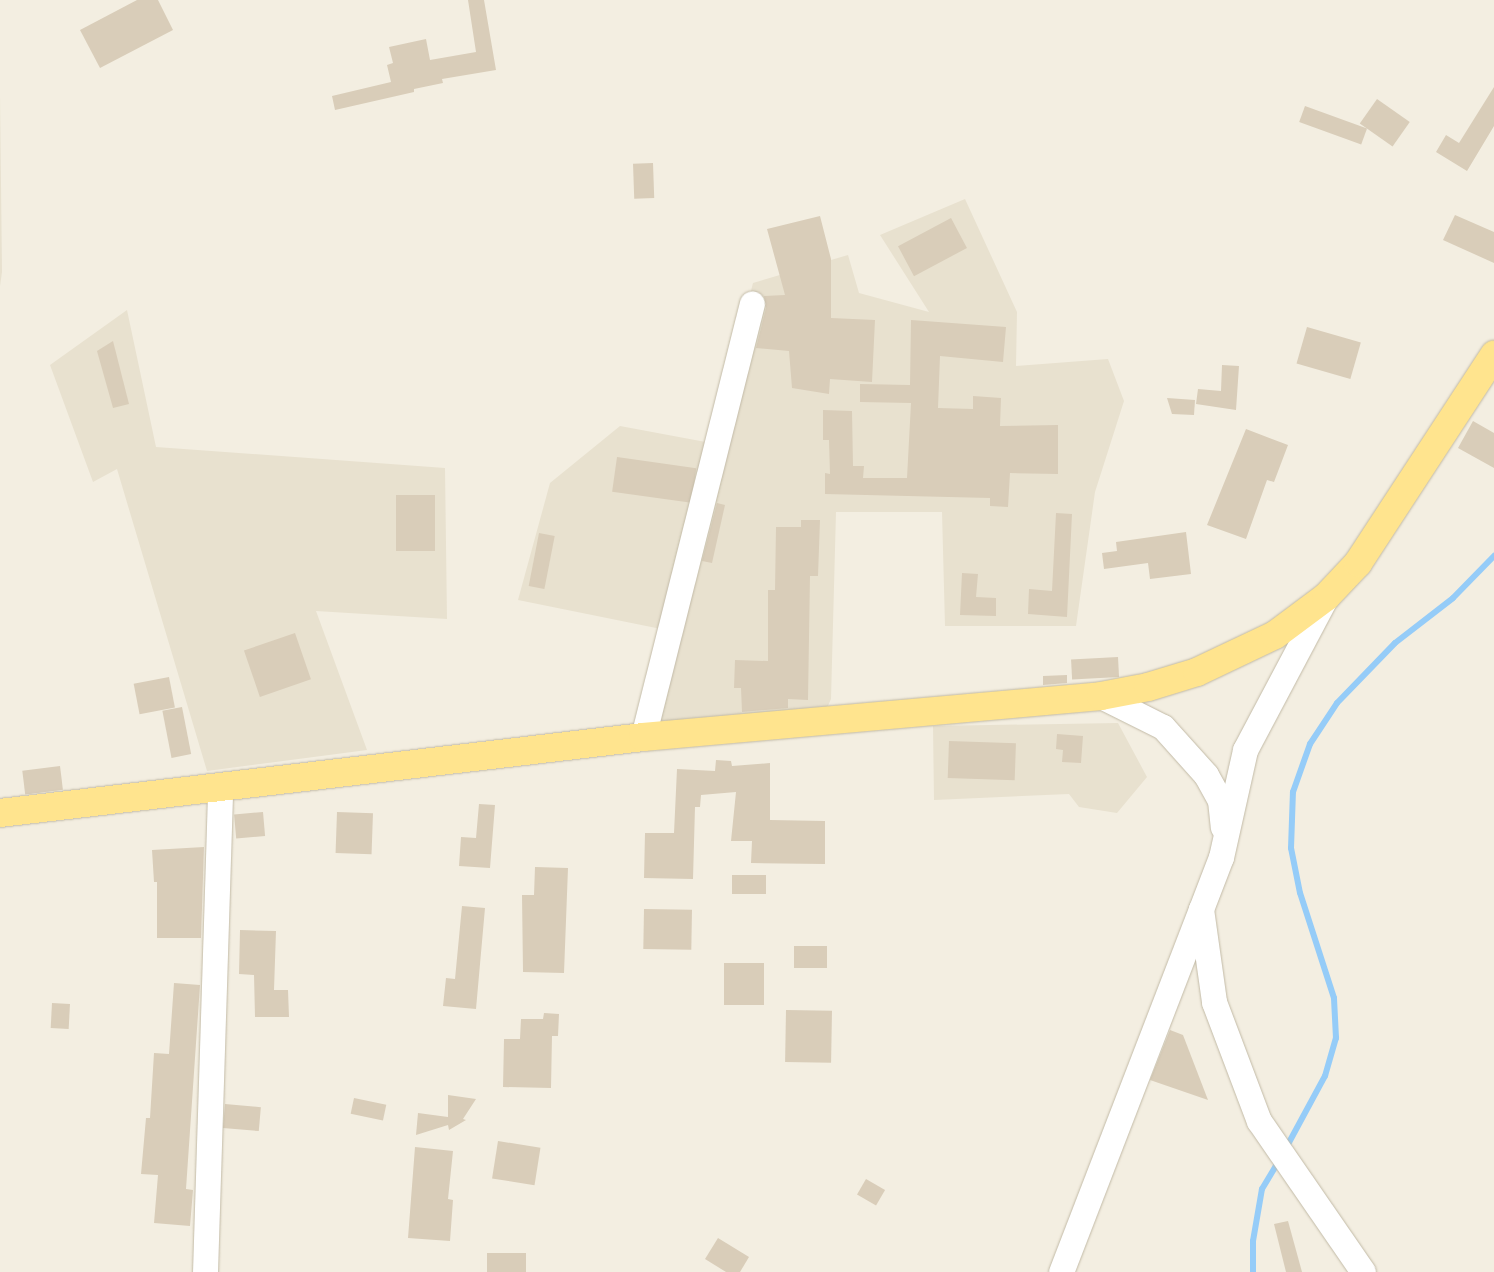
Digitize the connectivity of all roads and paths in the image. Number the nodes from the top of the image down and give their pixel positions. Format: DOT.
graph roads {
  1 [pos="752,304"];
  2 [pos="1494,355"];
  3 [pos="1326,597"];
  4 [pos="1100,696"];
  5 [pos="643,737"];
  6 [pos="220,789"];
  7 [pos="0,813"];
  8 [pos="1221,857"];
  9 [pos="1201,909"];
  10 [pos="205,1272"];
  11 [pos="1062,1272"];
  12 [pos="1362,1272"];
  1 -- 5 [label="street"];
  2 -- 3 [label="main road"];
  3 -- 4 [label="main road"];
  3 -- 8 [label="street"];
  4 -- 5 [label="main road"];
  4 -- 8 [label="street"];
  5 -- 6 [label="main road"];
  6 -- 7 [label="main road"];
  6 -- 10 [label="street"];
  8 -- 9 [label="street"];
  9 -- 11 [label="street"];
  9 -- 12 [label="street"];
}
